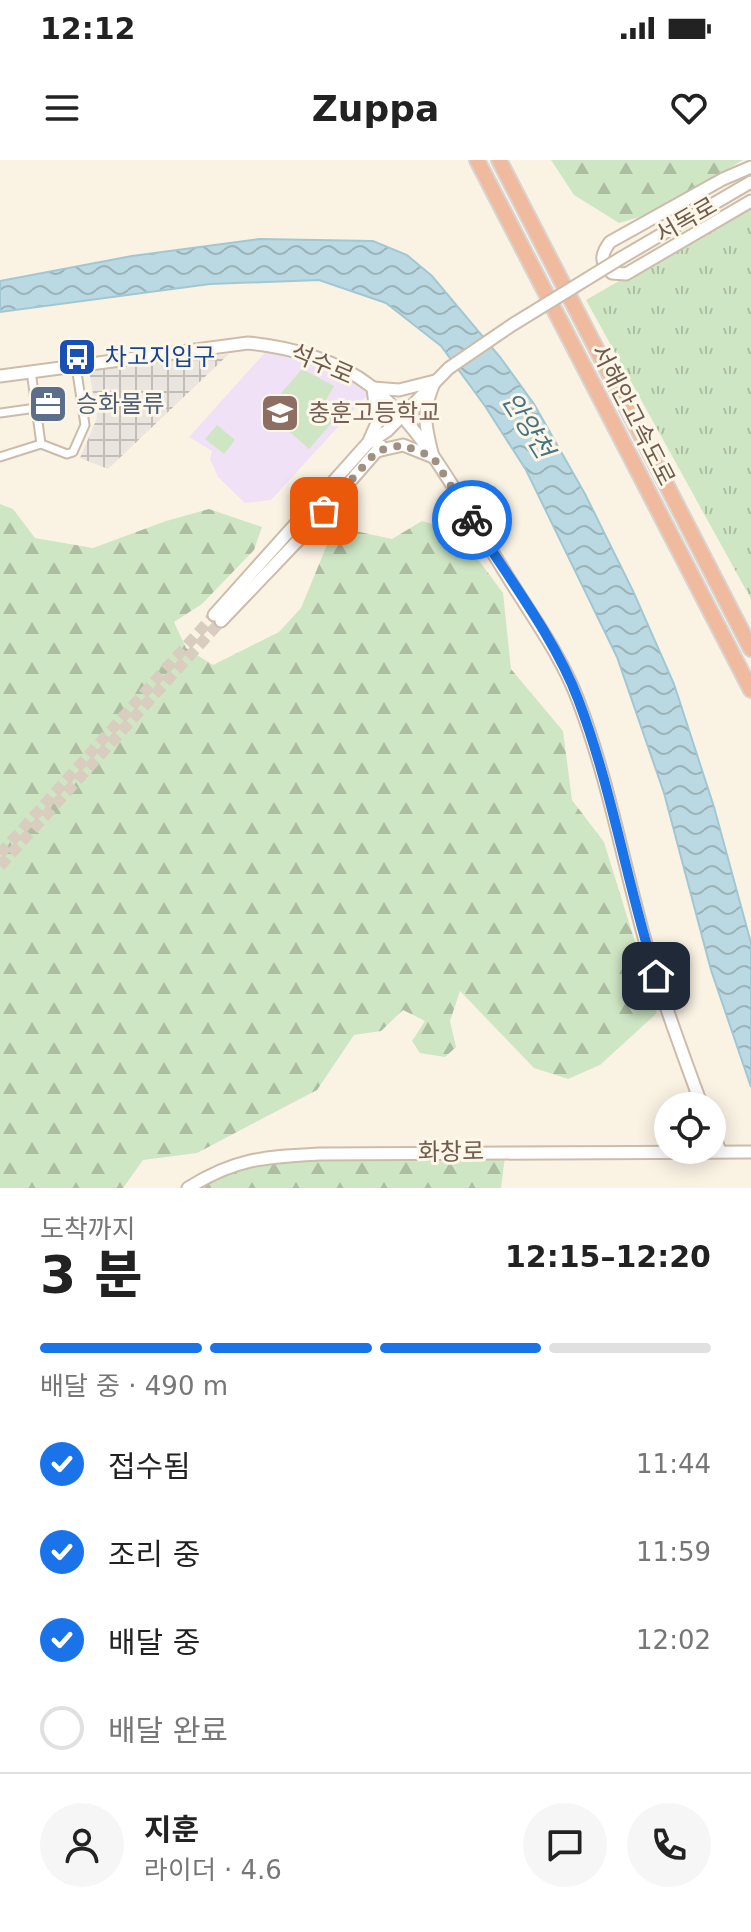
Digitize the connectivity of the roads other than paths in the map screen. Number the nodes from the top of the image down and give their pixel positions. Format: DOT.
graph roads {
  1 [pos="477,160"];
  2 [pos="499,160"];
  3 [pos="751,167"];
  4 [pos="751,182"];
  5 [pos="751,201"];
  6 [pos="76,366"];
  7 [pos="31,371"];
  8 [pos="0,376"];
  9 [pos="435,381"];
  10 [pos="373,388"];
  11 [pos="36,408"];
  12 [pos="0,413"];
  13 [pos="402,416"];
  14 [pos="41,444"];
  15 [pos="372,448"];
  16 [pos="0,457"];
  17 [pos="433,457"];
  18 [pos="217,618"];
  19 [pos="751,649"];
  20 [pos="751,690"];
  21 [pos="697,1092"];
  22 [pos="654,1151"];
  23 [pos="726,1151"];
  24 [pos="751,1152"];
  25 [pos="188,1188"];
  1 -- 20 [label="highway, 서해안고속도로"];
  2 -- 19 [label="highway, 서해안고속도로"];
  3 -- 5 [label="street"];
  4 -- 9 [label="street, 서독로, bridge"];
  6 -- 7 [label="street, 석수로"];
  6 -- 10 [label="street, 석수로"];
  6 -- 14 [label="street"];
  7 -- 8 [label="street, 석수로"];
  7 -- 11 [label="street"];
  9 -- 10 [label="street"];
  9 -- 13 [label="street, 서독로"];
  9 -- 17 [label="street"];
  10 -- 13 [label="street, 석수로"];
  10 -- 15 [label="street"];
  11 -- 12 [label="street"];
  11 -- 14 [label="street"];
  13 -- 15 [label="street, 서독로"];
  13 -- 17 [label="street, 석수로"];
  14 -- 16 [label="street"];
  15 -- 17 [label="street"];
  15 -- 18 [label="street"];
  17 -- 21 [label="street, 석수로"];
  22 -- 25 [label="street, 화창로"];
  23 -- 24 [label="street, 화창로"];
}
